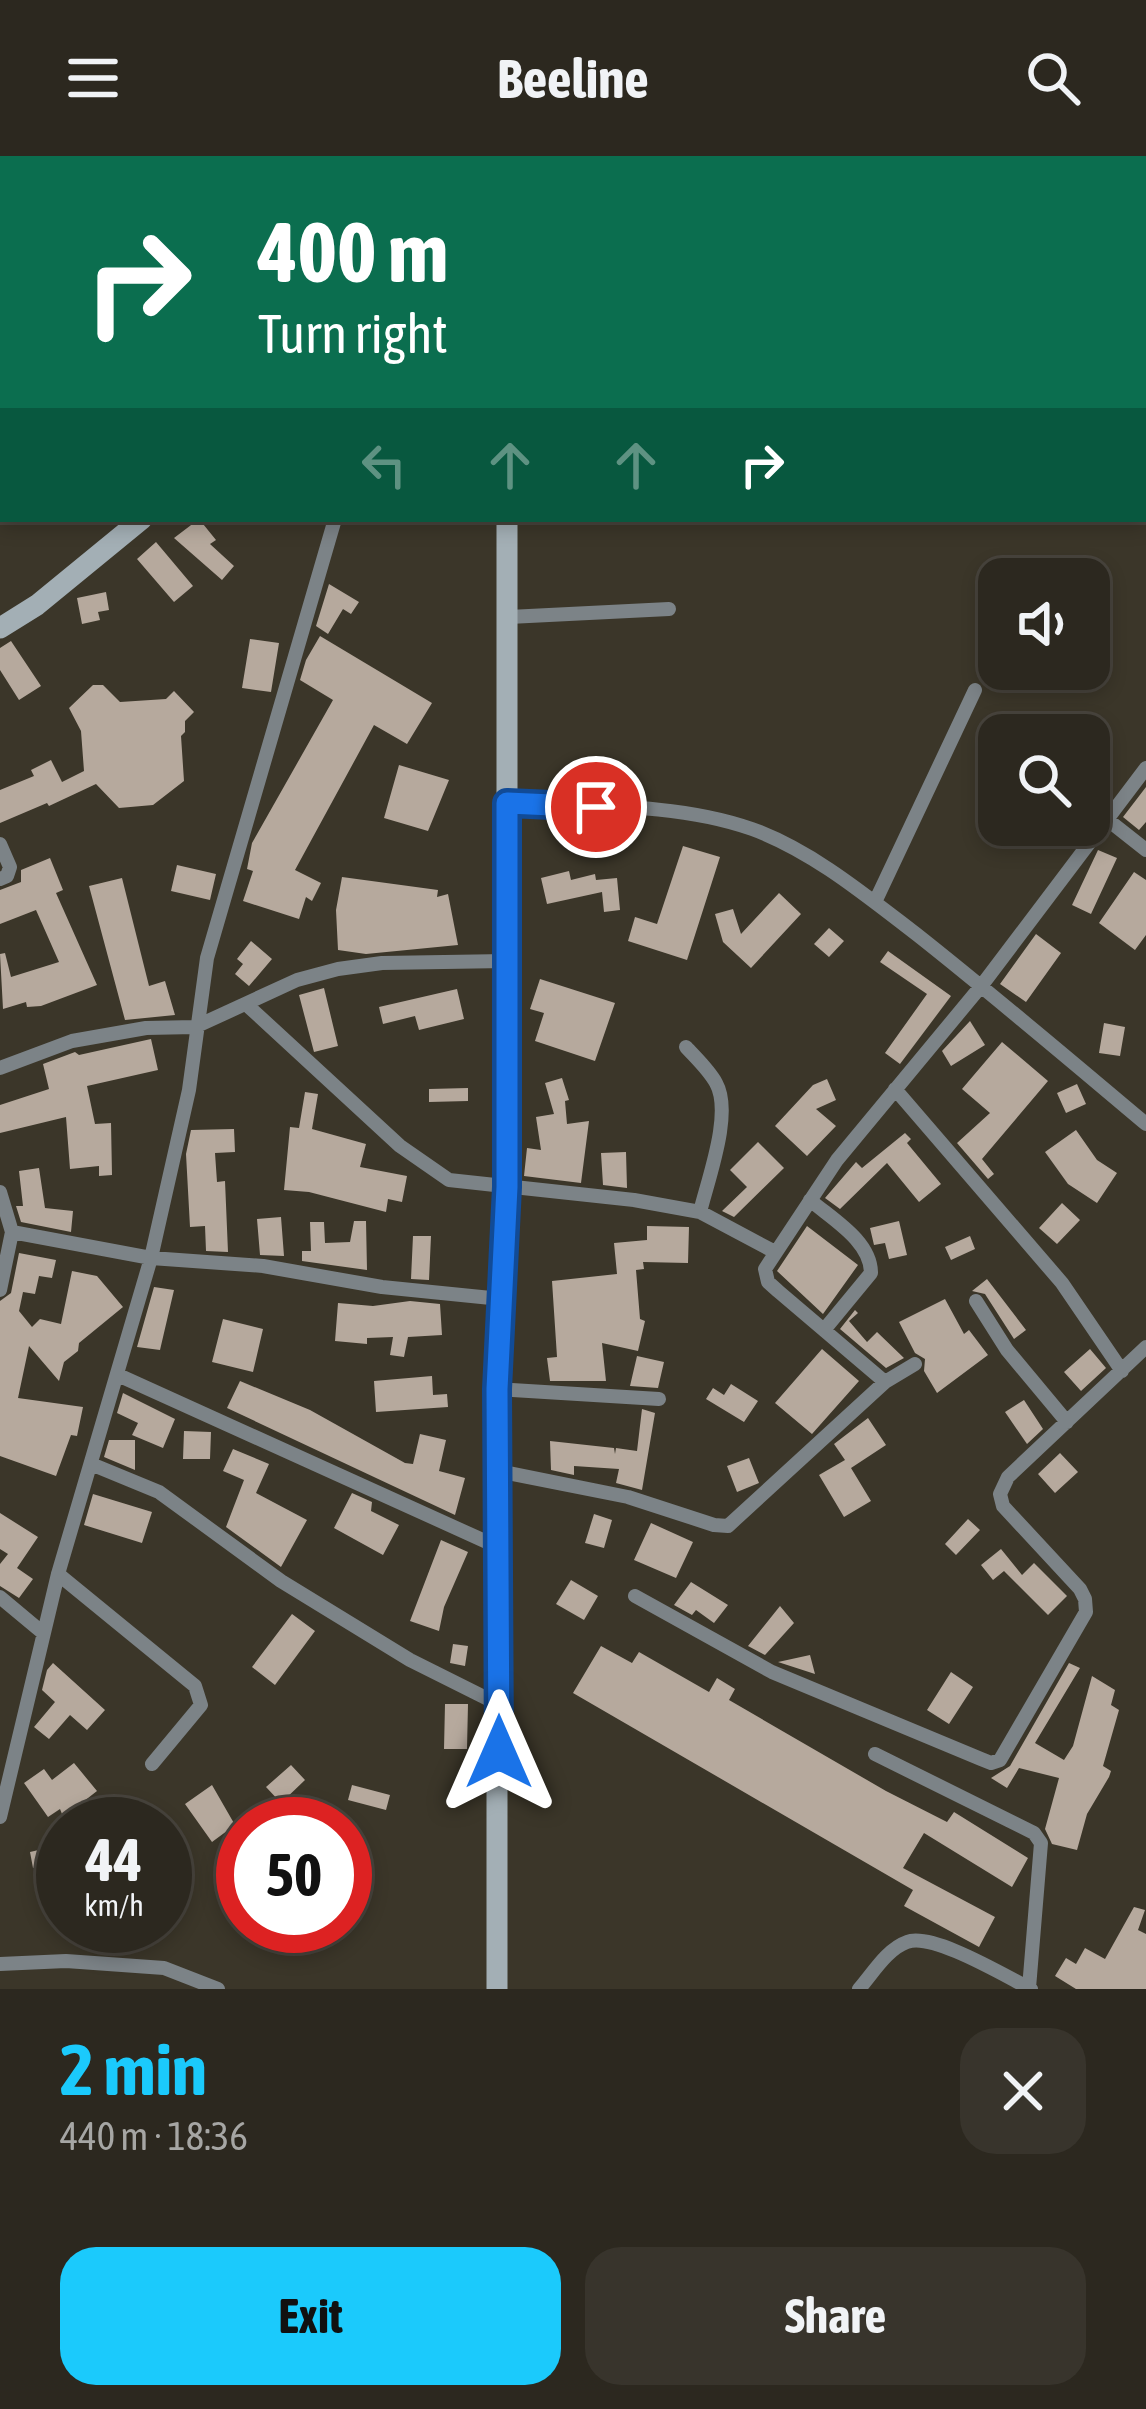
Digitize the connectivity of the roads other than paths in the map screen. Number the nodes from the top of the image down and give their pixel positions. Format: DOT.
graph roads {
  1 [pos="138,522"];
  2 [pos="334,522"];
  3 [pos="507,522"];
  4 [pos="669,609"];
  5 [pos="508,617"];
  6 [pos="0,628"];
  7 [pos="975,689"];
  8 [pos="1146,768"];
  9 [pos="507,803"];
  10 [pos="1111,819"];
  11 [pos="0,844"];
  12 [pos="1146,850"];
  13 [pos="0,878"];
  14 [pos="875,902"];
  15 [pos="506,961"];
  16 [pos="982,985"];
  17 [pos="247,1005"];
  18 [pos="195,1027"];
  19 [pos="686,1047"];
  20 [pos="0,1068"];
  21 [pos="896,1089"];
  22 [pos="1146,1124"];
  23 [pos="507,1187"];
  24 [pos="0,1192"];
  25 [pos="810,1200"];
  26 [pos="700,1212"];
  27 [pos="13,1232"];
  28 [pos="775,1252"];
  29 [pos="151,1258"];
  30 [pos="0,1290"];
  31 [pos="501,1299"];
  32 [pos="976,1301"];
  33 [pos="824,1330"];
  34 [pos="1146,1347"];
  35 [pos="915,1364"];
  36 [pos="1121,1370"];
  37 [pos="118,1375"];
  38 [pos="885,1382"];
  39 [pos="497,1389"];
  40 [pos="659,1399"];
  41 [pos="1067,1421"];
  42 [pos="91,1464"];
  43 [pos="498,1471"];
  44 [pos="498,1547"];
  45 [pos="58,1574"];
  46 [pos="635,1596"];
  47 [pos="0,1597"];
  48 [pos="44,1633"];
  49 [pos="499,1704"];
  50 [pos="875,1754"];
  51 [pos="152,1764"];
  52 [pos="0,1816"];
  53 [pos="0,1964"];
  54 [pos="1030,1988"];
  55 [pos="218,1989"];
  56 [pos="497,1989"];
  57 [pos="860,1989"];
  1 -- 6 [label="main road"];
  2 -- 18 [label="street"];
  3 -- 5 [label="main road"];
  4 -- 5 [label="street"];
  5 -- 9 [label="main road"];
  7 -- 14 [label="street"];
  8 -- 10 [label="street"];
  9 -- 14 [label="street"];
  9 -- 15 [label="main road"];
  10 -- 12 [label="street"];
  10 -- 16 [label="street"];
  11 -- 13 [label="street"];
  14 -- 16 [label="street"];
  15 -- 17 [label="street"];
  15 -- 23 [label="main road"];
  16 -- 21 [label="street"];
  16 -- 22 [label="street"];
  17 -- 18 [label="street"];
  17 -- 23 [label="street"];
  18 -- 20 [label="street"];
  18 -- 29 [label="street"];
  19 -- 26 [label="street"];
  21 -- 25 [label="street"];
  21 -- 36 [label="street"];
  23 -- 26 [label="street"];
  23 -- 31 [label="main road"];
  24 -- 27 [label="street"];
  25 -- 28 [label="street"];
  25 -- 33 [label="street"];
  26 -- 28 [label="street"];
  27 -- 29 [label="street"];
  27 -- 30 [label="street"];
  28 -- 33 [label="street"];
  29 -- 31 [label="street"];
  29 -- 37 [label="street"];
  31 -- 39 [label="main road"];
  32 -- 41 [label="street"];
  33 -- 38 [label="street"];
  34 -- 36 [label="street"];
  35 -- 38 [label="street"];
  36 -- 41 [label="street"];
  37 -- 42 [label="street"];
  37 -- 44 [label="street"];
  38 -- 43 [label="street"];
  39 -- 40 [label="street"];
  39 -- 43 [label="main road"];
  41 -- 46 [label="street"];
  42 -- 45 [label="street"];
  42 -- 49 [label="street"];
  43 -- 44 [label="main road"];
  44 -- 49 [label="main road"];
  45 -- 48 [label="street"];
  45 -- 51 [label="street"];
  47 -- 48 [label="street"];
  48 -- 52 [label="street"];
  49 -- 56 [label="main road"];
  50 -- 54 [label="street"];
  53 -- 55 [label="street"];
  54 -- 57 [label="street"];
}
